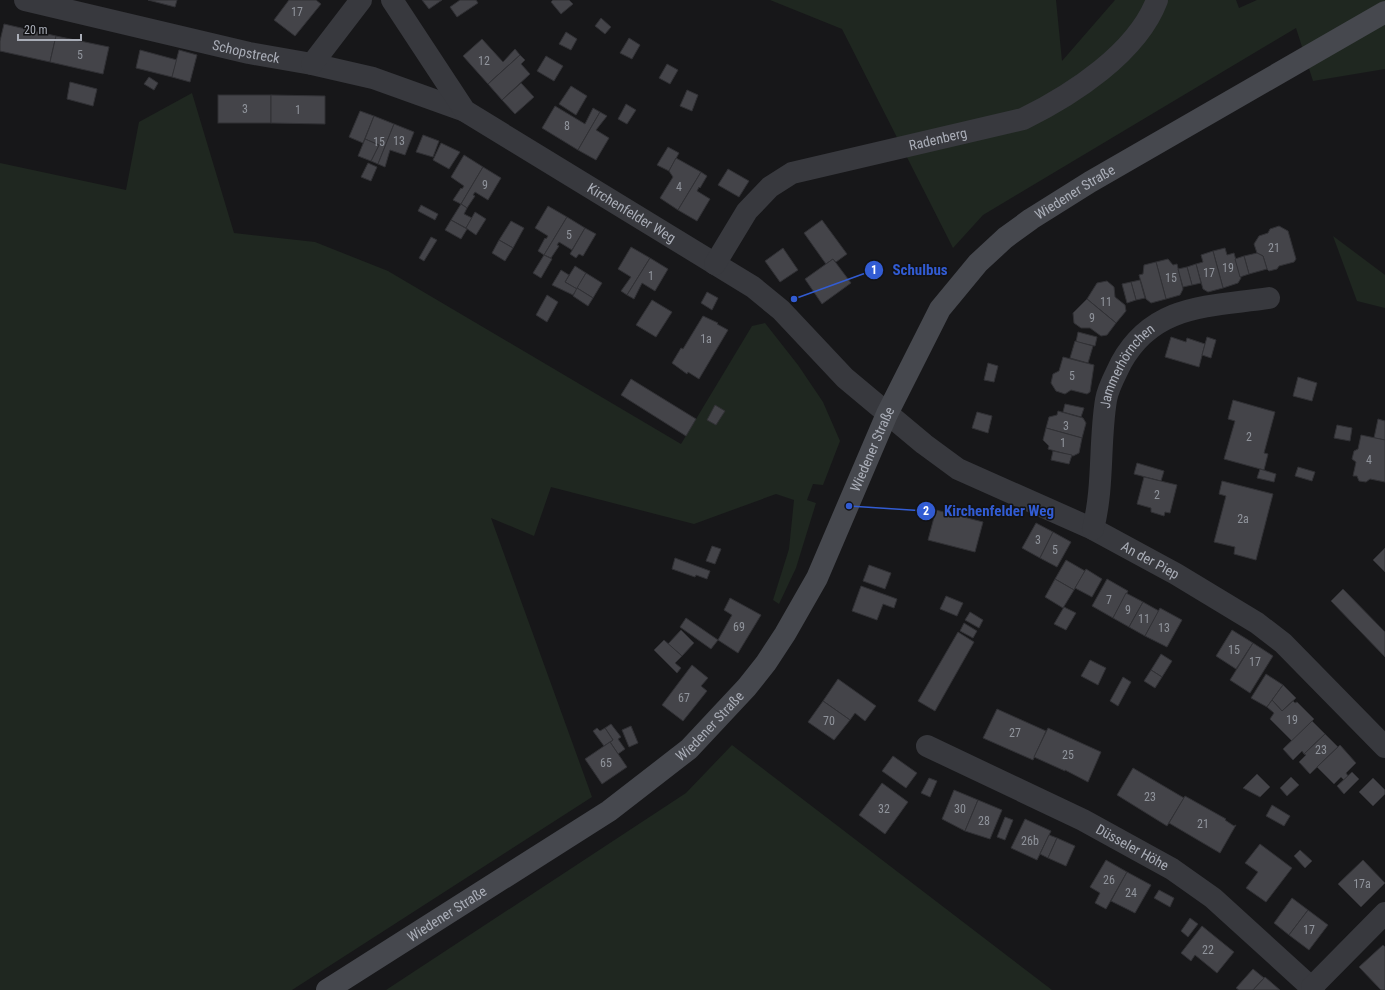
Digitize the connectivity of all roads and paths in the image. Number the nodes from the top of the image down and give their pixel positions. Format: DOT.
graph roads {
  1 [pos="26,0"];
  2 [pos="361,0"];
  3 [pos="392,0"];
  4 [pos="1157,0"];
  5 [pos="1385,12"];
  6 [pos="312,64"];
  7 [pos="465,111"];
  8 [pos="714,264"];
  9 [pos="1269,298"];
  10 [pos="887,414"];
  11 [pos="1093,530"];
  12 [pos="927,746"];
  13 [pos="1385,747"];
  14 [pos="1385,913"];
  15 [pos="1313,989"];
  16 [pos="327,990"];
  1 -- 6 [label="street, Schopstreck"];
  2 -- 6 [label="street"];
  3 -- 7 [label="street, Kirchenfelder Weg"];
  4 -- 8 [label="street, Radenberg"];
  5 -- 10 [label="main road, Wiedener Straße"];
  6 -- 7 [label="street, Schopstreck"];
  7 -- 8 [label="street, Kirchenfelder Weg"];
  8 -- 10 [label="street, Kirchenfelder Weg"];
  9 -- 11 [label="street, Jammerhörnchen"];
  10 -- 11 [label="street, An der Piep"];
  10 -- 16 [label="main road, Wiedener Straße"];
  11 -- 13 [label="street, An der Piep"];
  12 -- 15 [label="street, Düsseler Höhe"];
  14 -- 15 [label="street, Düsseler Höhe"];
}
